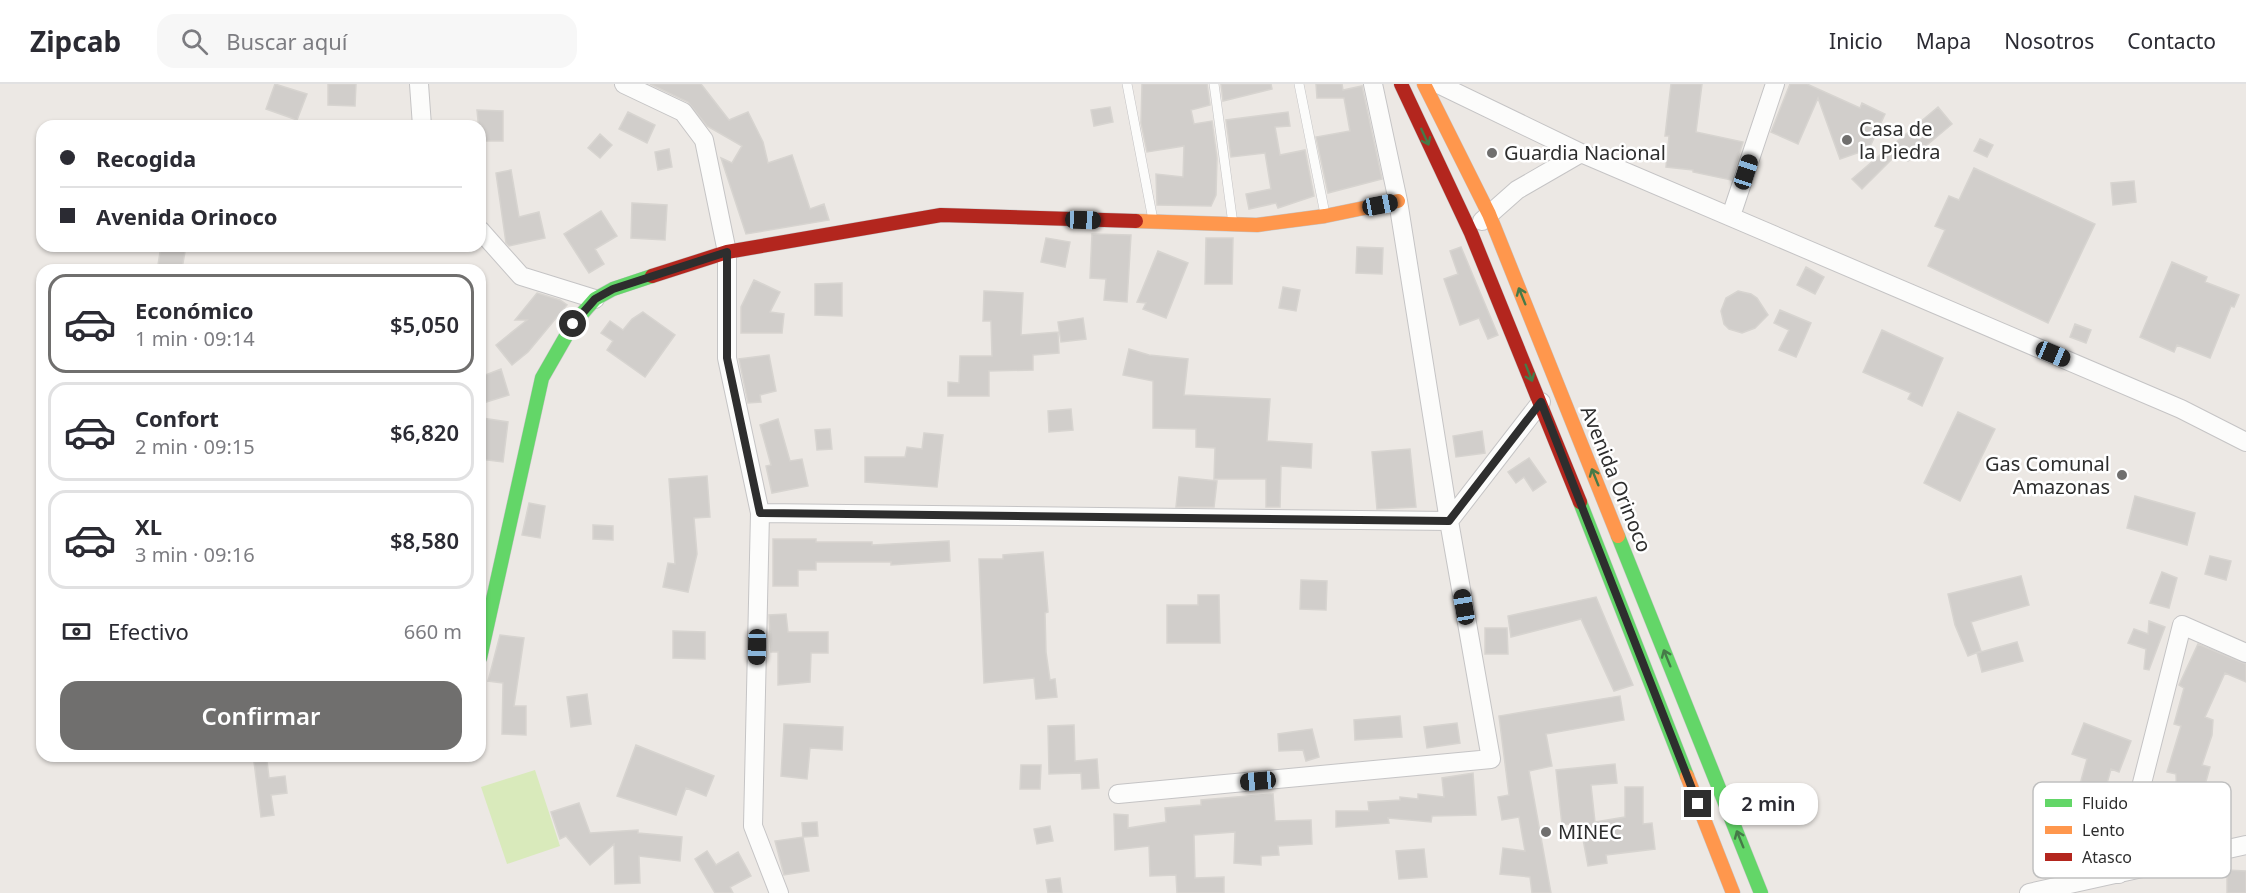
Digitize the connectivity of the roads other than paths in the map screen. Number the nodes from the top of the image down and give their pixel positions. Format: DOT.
graph roads {
  1 [pos="419,84"];
  2 [pos="624,84"];
  3 [pos="1127,84"];
  4 [pos="1214,84"];
  5 [pos="1299,84"];
  6 [pos="1373,84"];
  7 [pos="1401,84"];
  8 [pos="1424,84"];
  9 [pos="1438,84"];
  10 [pos="1775,84"];
  11 [pos="422,120"];
  12 [pos="1581,153"];
  13 [pos="1398,201"];
  14 [pos="1489,214"];
  15 [pos="1325,216"];
  16 [pos="1731,216"];
  17 [pos="1154,223"];
  18 [pos="1233,224"];
  19 [pos="1471,233"];
  20 [pos="486,237"];
  21 [pos="727,252"];
  22 [pos="595,299"];
  23 [pos="1541,402"];
  24 [pos="2246,442"];
  25 [pos="760,513"];
  26 [pos="1449,521"];
  27 [pos="486,631"];
  28 [pos="2246,653"];
  29 [pos="2142,782"];
  30 [pos="1118,794"];
  31 [pos="2246,845"];
  32 [pos="2231,848"];
  33 [pos="2100,878"];
  34 [pos="779,893"];
  35 [pos="1733,893"];
  36 [pos="1761,893"];
  37 [pos="2029,893"];
  1 -- 11 [label="street"];
  2 -- 21 [label="street"];
  3 -- 17 [label="lane"];
  4 -- 18 [label="lane"];
  5 -- 15 [label="lane"];
  6 -- 13 [label="street"];
  7 -- 19 [label="street, Avenida Orinoco, one-way"];
  8 -- 14 [label="street, Avenida Orinoco"];
  9 -- 12 [label="street"];
  10 -- 16 [label="street"];
  12 -- 14 [label="street"];
  12 -- 16 [label="street"];
  13 -- 15 [label="street"];
  13 -- 26 [label="street"];
  14 -- 19 [label="street"];
  36 -- 14 [label="street, Avenida Orinoco, one-way"];
  15 -- 18 [label="street"];
  16 -- 24 [label="street"];
  17 -- 18 [label="street"];
  17 -- 21 [label="street"];
  19 -- 23 [label="street, Avenida Orinoco, one-way"];
  20 -- 22 [label="street"];
  21 -- 22 [label="street"];
  21 -- 25 [label="street"];
  22 -- 27 [label="street"];
  23 -- 26 [label="street"];
  23 -- 35 [label="street, Avenida Orinoco"];
  25 -- 26 [label="street"];
  25 -- 34 [label="street"];
  26 -- 30 [label="street"];
  28 -- 29 [label="street"];
  31 -- 32 [label="street"];
  33 -- 37 [label="street"];
}
